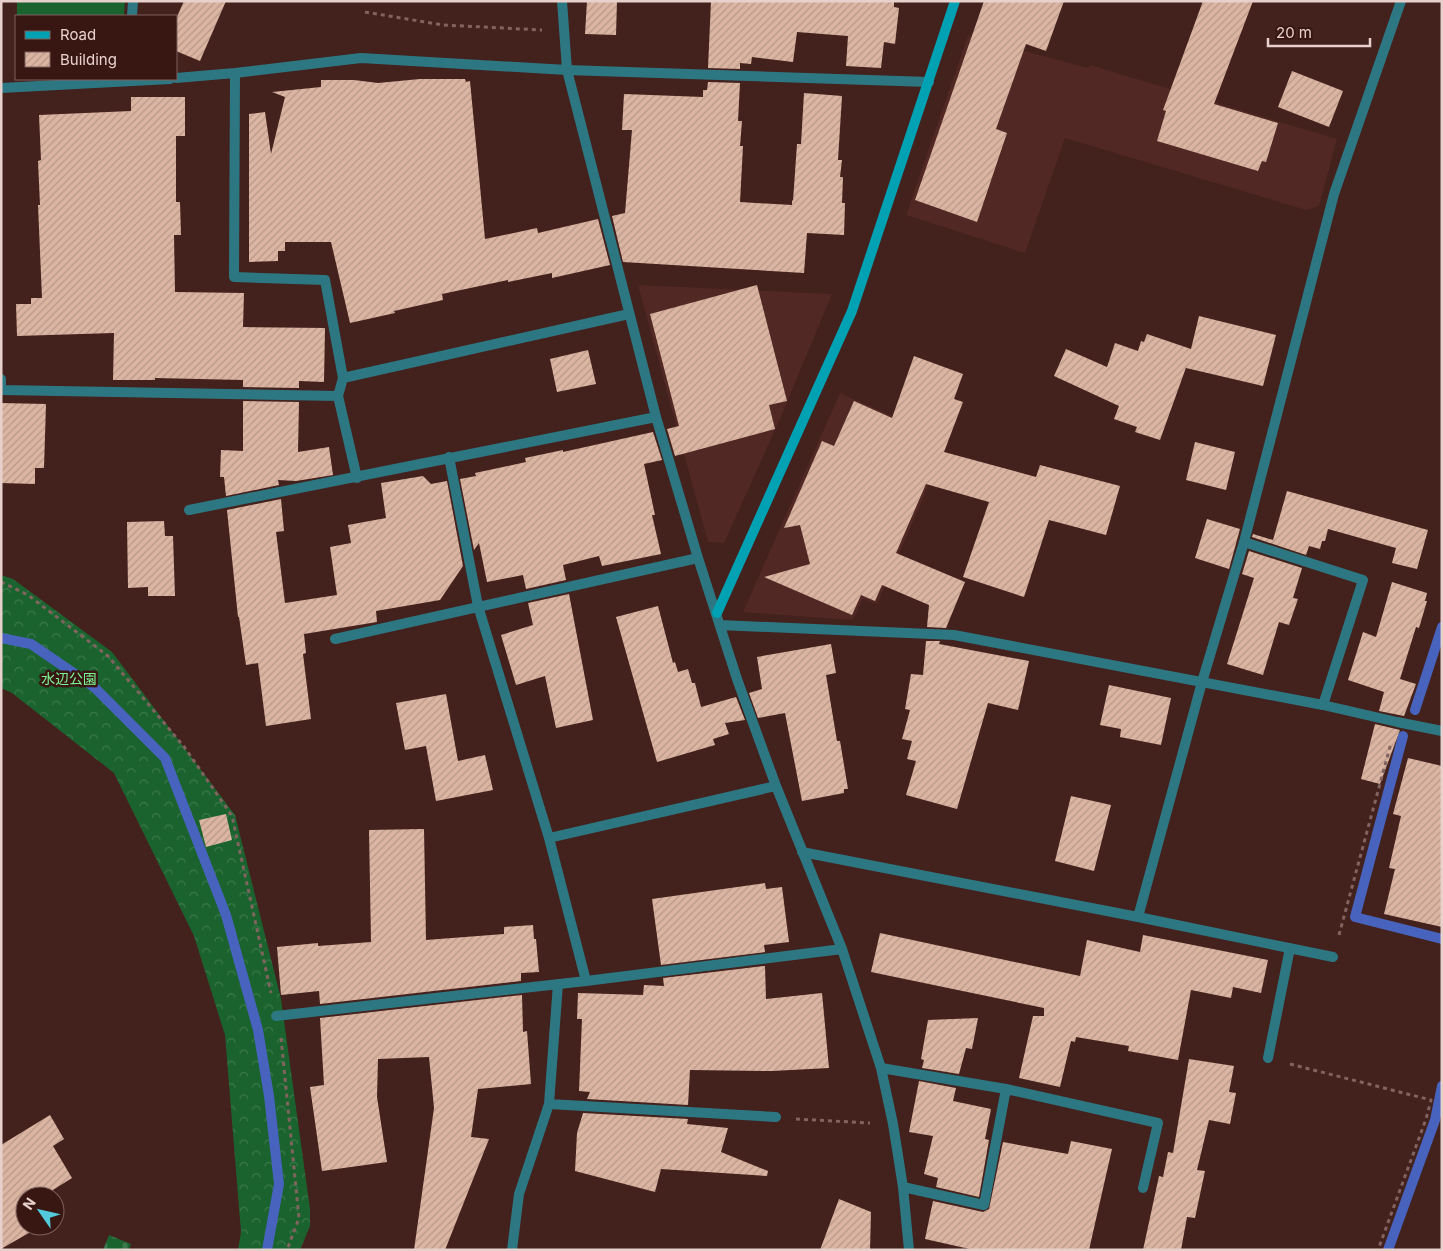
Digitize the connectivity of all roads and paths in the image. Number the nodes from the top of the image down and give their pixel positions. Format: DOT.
graph roads {
  1 [pos="133,1"];
  2 [pos="562,1"];
  3 [pos="955,1"];
  4 [pos="1401,1"];
  5 [pos="365,12"];
  6 [pos="132,15"];
  7 [pos="563,30"];
  8 [pos="567,70"];
  9 [pos="235,74"];
  10 [pos="178,78"];
  11 [pos="137,80"];
  12 [pos="929,82"];
  13 [pos="1,88"];
  14 [pos="629,314"];
  15 [pos="343,378"];
  16 [pos="1,379"];
  17 [pos="1,390"];
  18 [pos="338,396"];
  19 [pos="656,417"];
  20 [pos="449,457"];
  21 [pos="357,478"];
  22 [pos="189,510"];
  23 [pos="1244,542"];
  24 [pos="698,558"];
  25 [pos="1,582"];
  26 [pos="478,606"];
  27 [pos="717,613"];
  28 [pos="720,625"];
  29 [pos="335,639"];
  30 [pos="1202,682"];
  31 [pos="1323,705"];
  32 [pos="1397,722"];
  33 [pos="1442,731"];
  34 [pos="776,786"];
  35 [pos="549,838"];
  36 [pos="802,852"];
  37 [pos="1138,917"];
  38 [pos="1290,948"];
  39 [pos="842,949"];
  40 [pos="1333,957"];
  41 [pos="586,981"];
  42 [pos="558,984"];
  43 [pos="276,1016"];
  44 [pos="1268,1058"];
  45 [pos="881,1068"];
  46 [pos="1006,1089"];
  47 [pos="550,1104"];
  48 [pos="776,1117"];
  49 [pos="893,1124"];
  50 [pos="903,1187"];
  51 [pos="1143,1188"];
  52 [pos="287,1250"];
  53 [pos="512,1250"];
  54 [pos="909,1250"];
  55 [pos="1378,1250"];
  1 -- 6 [label="street"];
  2 -- 7 [label="street"];
  3 -- 12 [label="street"];
  4 -- 23 [label="street"];
  5 -- 7 [label="path"];
  7 -- 8 [label="street"];
  8 -- 9 [label="street"];
  8 -- 12 [label="street"];
  8 -- 14 [label="street"];
  9 -- 10 [label="street"];
  9 -- 15 [label="street"];
  11 -- 13 [label="street"];
  12 -- 27 [label="street"];
  14 -- 15 [label="street"];
  14 -- 19 [label="street"];
  15 -- 18 [label="street"];
  16 -- 17 [label="street"];
  17 -- 18 [label="street"];
  18 -- 21 [label="street"];
  19 -- 20 [label="street"];
  19 -- 24 [label="street"];
  20 -- 21 [label="street"];
  20 -- 26 [label="street"];
  21 -- 22 [label="street"];
  23 -- 30 [label="street"];
  23 -- 31 [label="street"];
  24 -- 26 [label="street"];
  24 -- 27 [label="street"];
  25 -- 43 [label="path"];
  26 -- 29 [label="street"];
  26 -- 35 [label="street"];
  27 -- 28 [label="street"];
  28 -- 30 [label="street"];
  28 -- 34 [label="street"];
  30 -- 31 [label="street"];
  30 -- 37 [label="street"];
  31 -- 32 [label="street"];
  32 -- 33 [label="street"];
  32 -- 40 [label="path"];
  34 -- 35 [label="street"];
  34 -- 36 [label="street"];
  35 -- 41 [label="street"];
  36 -- 37 [label="street"];
  36 -- 39 [label="street"];
  37 -- 38 [label="street"];
  38 -- 40 [label="street"];
  38 -- 44 [label="street"];
  39 -- 41 [label="street"];
  39 -- 45 [label="street"];
  41 -- 42 [label="street"];
  42 -- 43 [label="street"];
  42 -- 47 [label="street"];
  43 -- 52 [label="path"];
  44 -- 55 [label="path"];
  45 -- 46 [label="street"];
  45 -- 49 [label="street"];
  46 -- 50 [label="street"];
  46 -- 51 [label="street"];
  47 -- 48 [label="street"];
  47 -- 53 [label="street"];
  48 -- 49 [label="path"];
  49 -- 50 [label="street"];
  50 -- 54 [label="street"];
}
